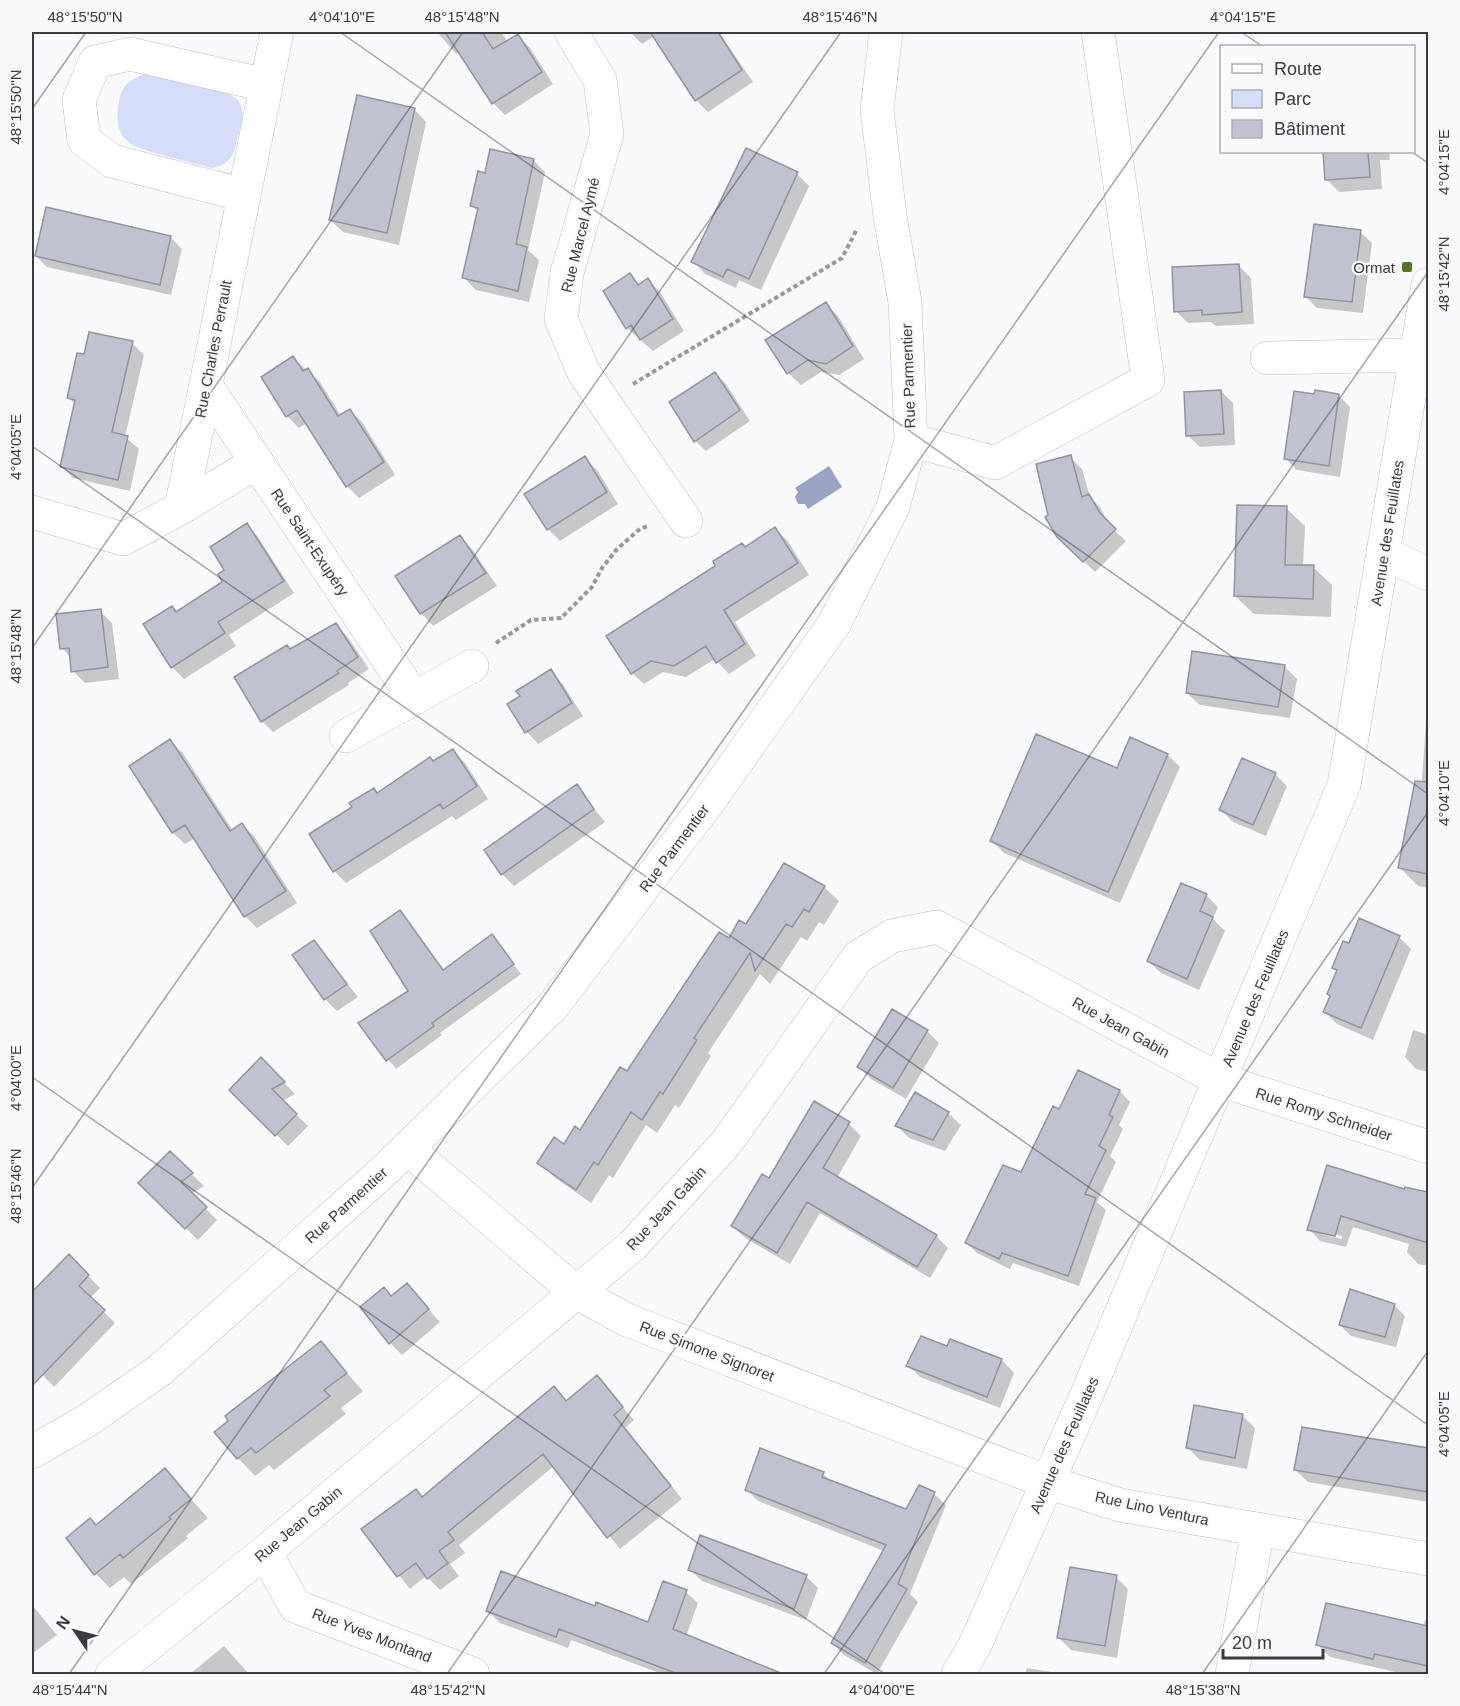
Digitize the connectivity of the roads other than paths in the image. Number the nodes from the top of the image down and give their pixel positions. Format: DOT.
graph roads {
  1 [pos="277,32"];
  2 [pos="570,32"];
  3 [pos="886,32"];
  4 [pos="1098,32"];
  5 [pos="266,86"];
  6 [pos="244,195"];
  7 [pos="1428,284"];
  8 [pos="1417,355"];
  9 [pos="1267,358"];
  10 [pos="206,386"];
  11 [pos="911,440"];
  12 [pos="257,462"];
  13 [pos="181,508"];
  14 [pos="32,512"];
  15 [pos="686,521"];
  16 [pos="1384,553"];
  17 [pos="1428,574"];
  18 [pos="471,666"];
  19 [pos="414,698"];
  20 [pos="346,736"];
  21 [pos="1220,1080"];
  22 [pos="1428,1147"];
  23 [pos="407,1148"];
  24 [pos="576,1292"];
  25 [pos="32,1452"];
  26 [pos="1047,1482"];
  27 [pos="1258,1529"];
  28 [pos="265,1552"];
  29 [pos="1428,1559"];
  30 [pos="112,1674"];
  31 [pos="473,1674"];
  32 [pos="958,1674"];
  33 [pos="1232,1674"];
  1 -- 5 [label="street, Rue Charles Perrault"];
  2 -- 15 [label="street, Rue Marcel Aymé"];
  3 -- 11 [label="street, Rue Parmentier"];
  4 -- 11 [label="street"];
  5 -- 6 [label="street, Rue Charles Perrault"];
  5 -- 6 [label="street"];
  6 -- 10 [label="street, Rue Charles Perrault"];
  7 -- 8 [label="street, Avenue des Feuillates"];
  8 -- 9 [label="street"];
  8 -- 16 [label="street, Avenue des Feuillates"];
  10 -- 12 [label="street, Rue Saint-Exupéry"];
  10 -- 13 [label="street, Rue Charles Perrault"];
  11 -- 23 [label="street, Rue Parmentier"];
  12 -- 13 [label="street"];
  12 -- 19 [label="street, Rue Saint-Exupéry"];
  13 -- 14 [label="street"];
  16 -- 17 [label="street"];
  16 -- 21 [label="street, Avenue des Feuillates"];
  18 -- 19 [label="street"];
  19 -- 20 [label="street"];
  21 -- 22 [label="street, Rue Romy Schneider"];
  21 -- 24 [label="street, Rue Jean Gabin"];
  21 -- 26 [label="street, Avenue des Feuillates"];
  23 -- 24 [label="street, Rue Simone Signoret"];
  23 -- 25 [label="street, Rue Parmentier"];
  24 -- 26 [label="street, Rue Simone Signoret"];
  24 -- 28 [label="street, Rue Jean Gabin"];
  26 -- 27 [label="street, Rue Lino Ventura"];
  26 -- 32 [label="street, Avenue des Feuillates"];
  27 -- 29 [label="street, Rue Lino Ventura"];
  27 -- 33 [label="street"];
  28 -- 30 [label="street, Rue Jean Gabin"];
  28 -- 31 [label="street, Rue Yves Montand"];
}
